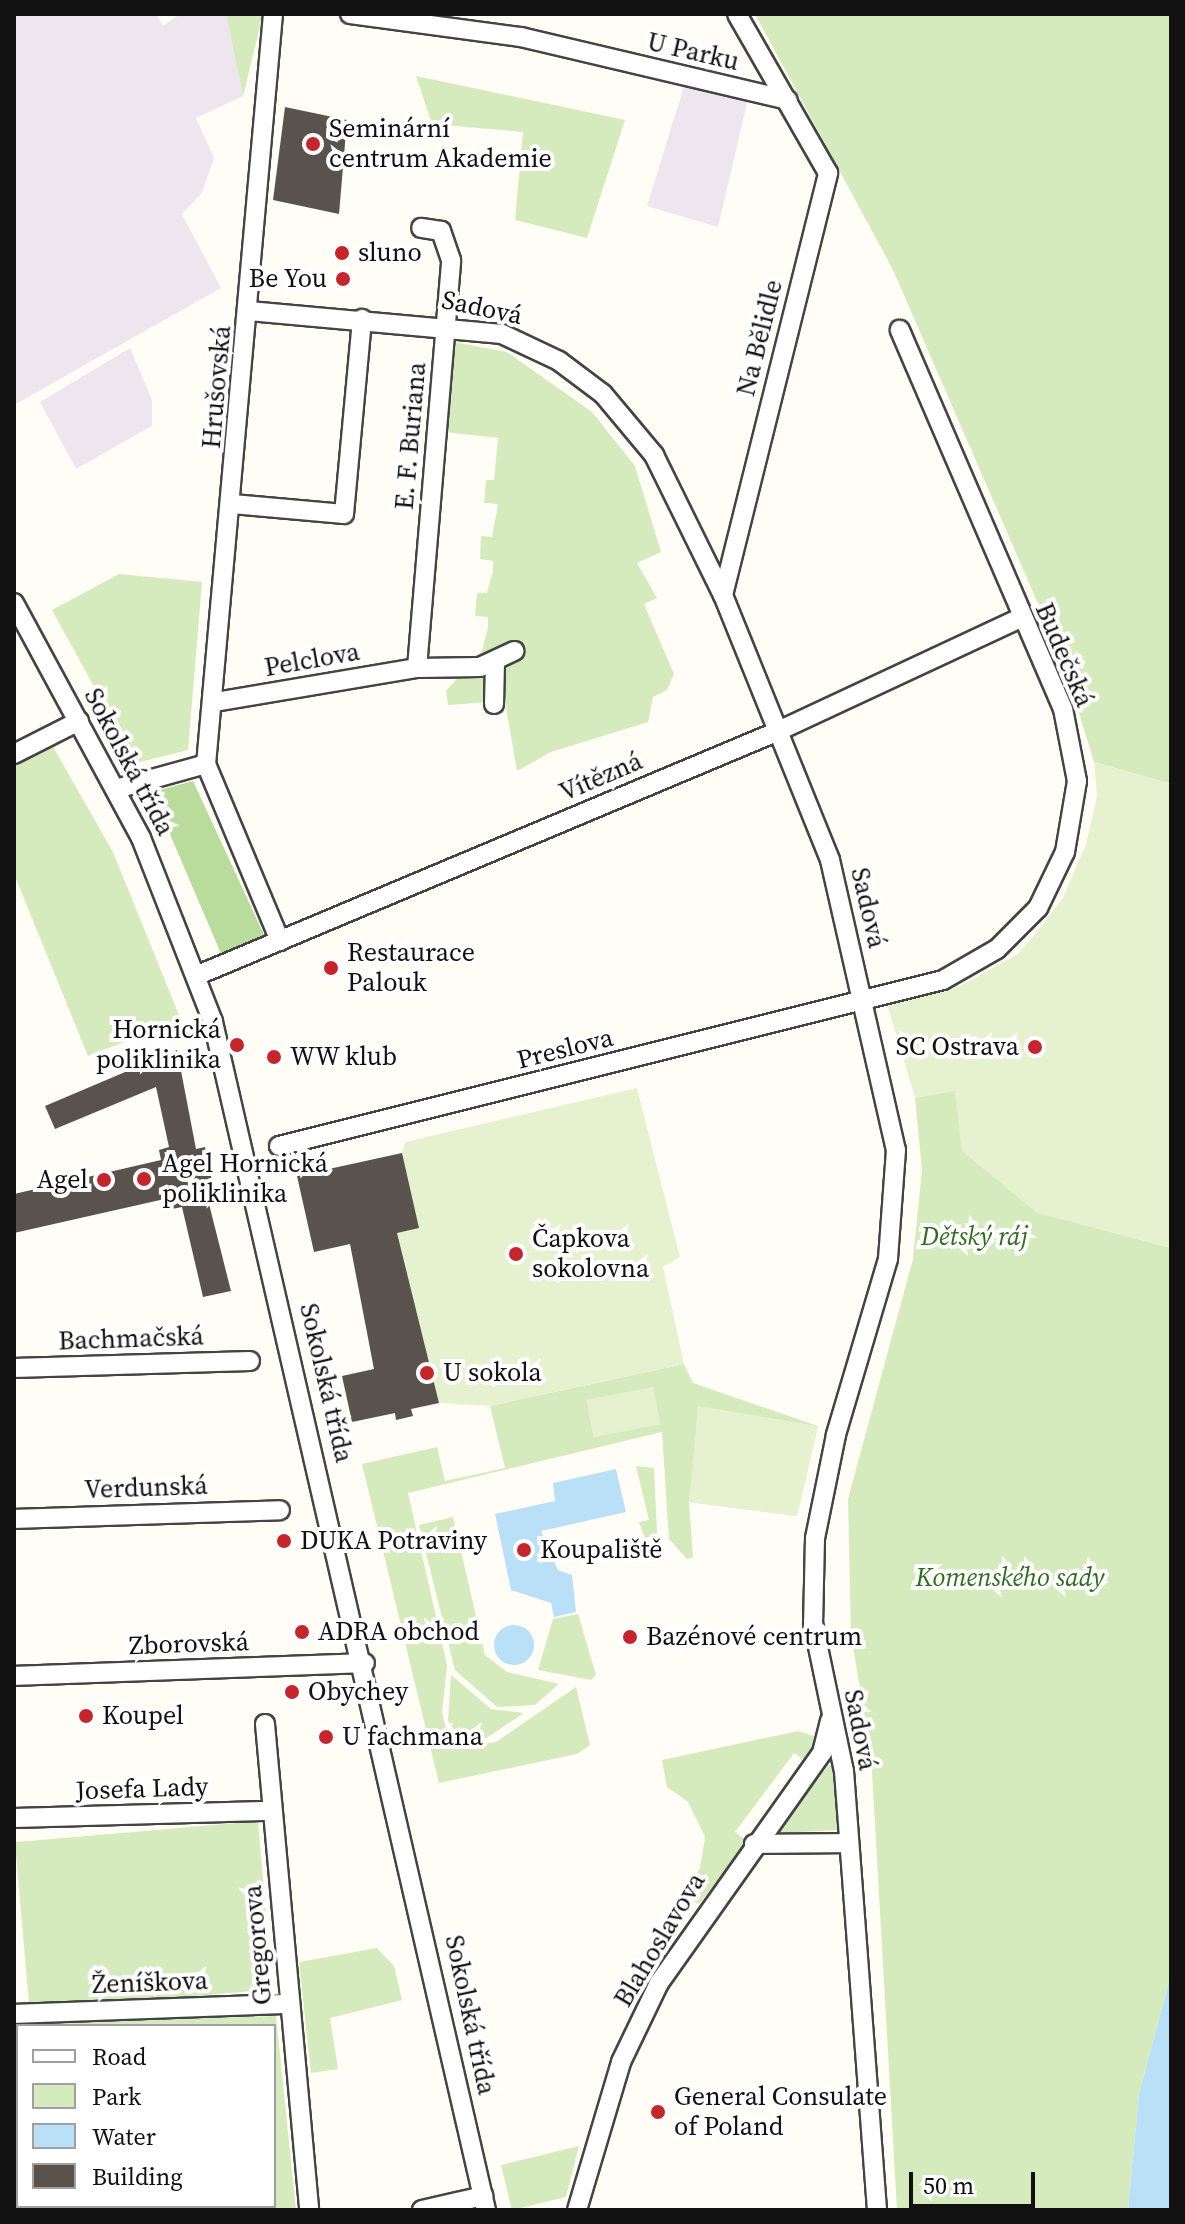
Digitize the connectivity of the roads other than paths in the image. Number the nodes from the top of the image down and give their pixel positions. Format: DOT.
graph roads {
  1 [pos="273,14"];
  2 [pos="350,14"];
  3 [pos="737,14"];
  4 [pos="788,100"];
  5 [pos="421,228"];
  6 [pos="249,311"];
  7 [pos="362,319"];
  8 [pos="447,324"];
  9 [pos="900,330"];
  10 [pos="233,504"];
  11 [pos="723,595"];
  12 [pos="14,603"];
  13 [pos="1020,618"];
  14 [pos="514,651"];
  15 [pos="495,664"];
  16 [pos="417,668"];
  17 [pos="215,702"];
  18 [pos="494,704"];
  19 [pos="79,721"];
  20 [pos="776,732"];
  21 [pos="14,754"];
  22 [pos="206,764"];
  23 [pos="116,789"];
  24 [pos="280,941"];
  25 [pos="198,975"];
  26 [pos="863,1000"];
  27 [pos="279,1146"];
  28 [pos="250,1361"];
  29 [pos="14,1368"];
  30 [pos="280,1510"];
  31 [pos="14,1519"];
  32 [pos="365,1663"];
  33 [pos="14,1676"];
  34 [pos="831,1719"];
  35 [pos="265,1724"];
  36 [pos="272,1811"];
  37 [pos="14,1818"];
  38 [pos="847,1843"];
  39 [pos="754,1844"];
  40 [pos="289,2004"];
  41 [pos="14,2014"];
  42 [pos="485,2203"];
  43 [pos="309,2210"];
  44 [pos="422,2210"];
  45 [pos="577,2210"];
  46 [pos="877,2210"];
  1 -- 6 [label="street, Hrušovská"];
  2 -- 4 [label="street, U Parku"];
  3 -- 4 [label="street, Na Bělidle"];
  4 -- 11 [label="street, Na Bělidle"];
  5 -- 8 [label="street, E. F. Buriana"];
  6 -- 7 [label="street, Sadová"];
  6 -- 10 [label="street, Hrušovská"];
  7 -- 8 [label="street, Sadová"];
  7 -- 10 [label="street"];
  8 -- 11 [label="street, Sadová"];
  8 -- 16 [label="street, E. F. Buriana"];
  9 -- 13 [label="street, Budečská"];
  10 -- 17 [label="street, Hrušovská"];
  11 -- 20 [label="street, Sadová"];
  12 -- 19 [label="street, Sokolská třída"];
  13 -- 20 [label="street, Vítězná"];
  13 -- 26 [label="street, Budečská"];
  14 -- 15 [label="street"];
  15 -- 16 [label="street"];
  15 -- 18 [label="street"];
  16 -- 17 [label="street, Pelclova"];
  17 -- 22 [label="street, Hrušovská"];
  19 -- 21 [label="street"];
  19 -- 23 [label="street, Sokolská třída"];
  20 -- 24 [label="street, Vítězná"];
  20 -- 26 [label="street, Sadová"];
  22 -- 23 [label="street"];
  22 -- 24 [label="street"];
  23 -- 25 [label="street, Sokolská třída"];
  24 -- 25 [label="street, Vítězná"];
  25 -- 32 [label="street, Sokolská třída"];
  26 -- 27 [label="street, Preslova"];
  26 -- 34 [label="street, Sadová"];
  28 -- 29 [label="street, Bachmačská"];
  30 -- 31 [label="street, Verdunská"];
  32 -- 33 [label="street, Zborovská"];
  32 -- 42 [label="street, Sokolská třída"];
  34 -- 38 [label="street, Sadová"];
  34 -- 39 [label="street, Blahoslavova"];
  35 -- 36 [label="street, Gregorova"];
  36 -- 37 [label="street, Josefa Lady"];
  36 -- 40 [label="street, Gregorova"];
  38 -- 39 [label="street"];
  38 -- 46 [label="street, Sadová"];
  39 -- 45 [label="street, Blahoslavova"];
  40 -- 41 [label="street, Ženíškova"];
  40 -- 43 [label="street, Gregorova"];
  42 -- 44 [label="street"];
}
